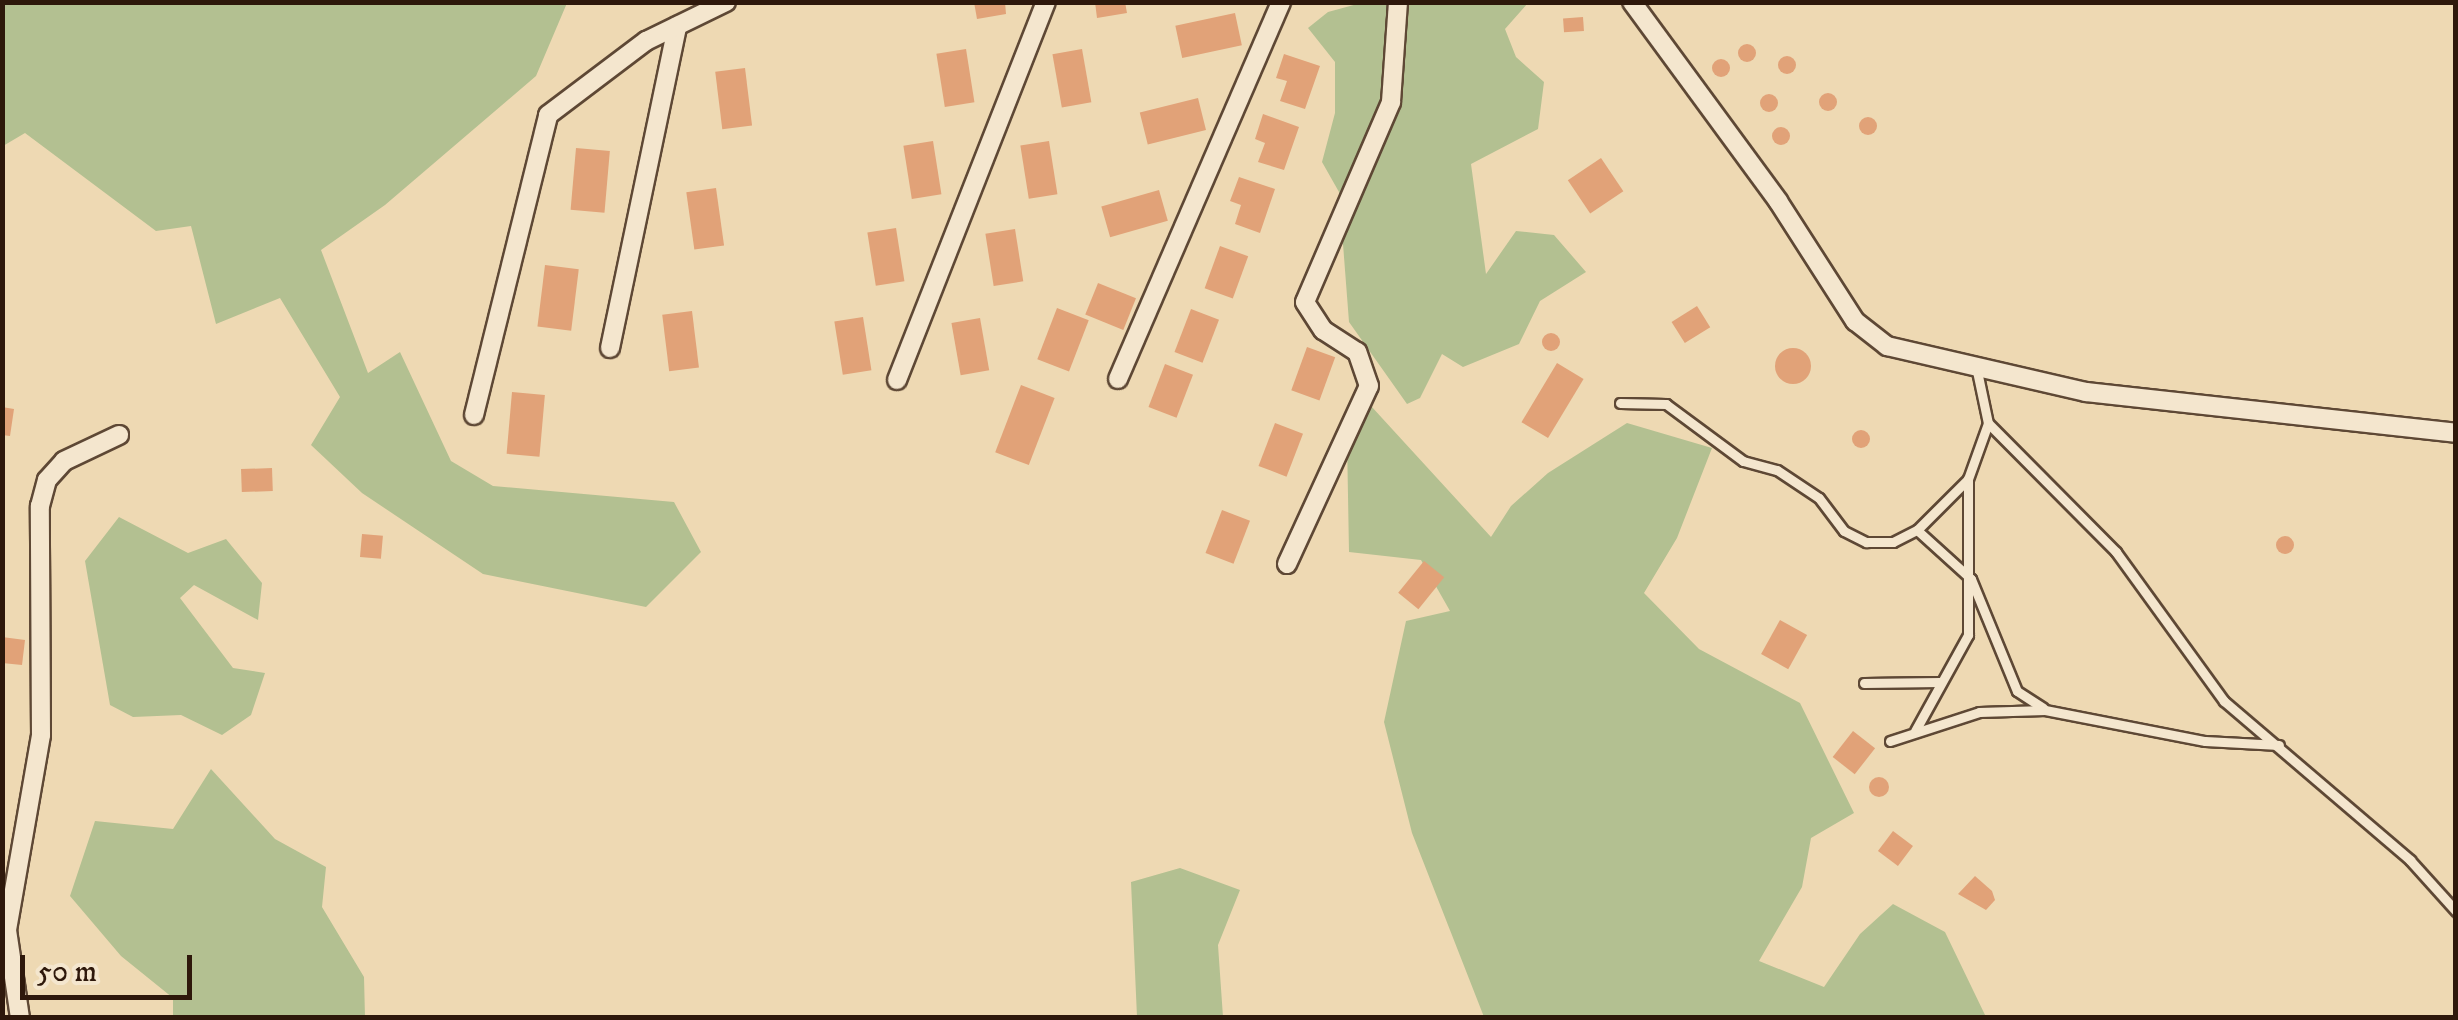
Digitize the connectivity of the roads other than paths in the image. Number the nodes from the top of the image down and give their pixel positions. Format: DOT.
graph roads {
  1 [pos="726,2"];
  2 [pos="1046,2"];
  3 [pos="1282,2"];
  4 [pos="1398,2"];
  5 [pos="1632,2"];
  6 [pos="677,26"];
  7 [pos="610,348"];
  8 [pos="1977,371"];
  9 [pos="1118,379"];
  10 [pos="897,380"];
  11 [pos="1620,403"];
  12 [pos="474,416"];
  13 [pos="1988,423"];
  14 [pos="2456,433"];
  15 [pos="119,435"];
  16 [pos="1968,479"];
  17 [pos="1917,530"];
  18 [pos="1287,564"];
  19 [pos="1971,579"];
  20 [pos="1940,682"];
  21 [pos="1864,683"];
  22 [pos="2046,710"];
  23 [pos="1915,732"];
  24 [pos="1890,741"];
  25 [pos="2282,746"];
  26 [pos="2456,911"];
  27 [pos="20,1018"];
  1 -- 6 [label="street"];
  2 -- 10 [label="street"];
  3 -- 9 [label="street"];
  4 -- 18 [label="street"];
  5 -- 8 [label="street"];
  6 -- 7 [label="street"];
  6 -- 12 [label="street"];
  8 -- 13 [label="lane"];
  8 -- 14 [label="street"];
  11 -- 17 [label="lane"];
  13 -- 16 [label="lane"];
  13 -- 25 [label="lane"];
  15 -- 27 [label="street"];
  16 -- 17 [label="lane"];
  16 -- 19 [label="lane"];
  17 -- 19 [label="lane"];
  19 -- 20 [label="lane"];
  19 -- 22 [label="lane"];
  20 -- 21 [label="lane"];
  20 -- 23 [label="lane"];
  22 -- 23 [label="lane"];
  22 -- 25 [label="lane"];
  23 -- 24 [label="lane"];
  25 -- 26 [label="lane"];
}
